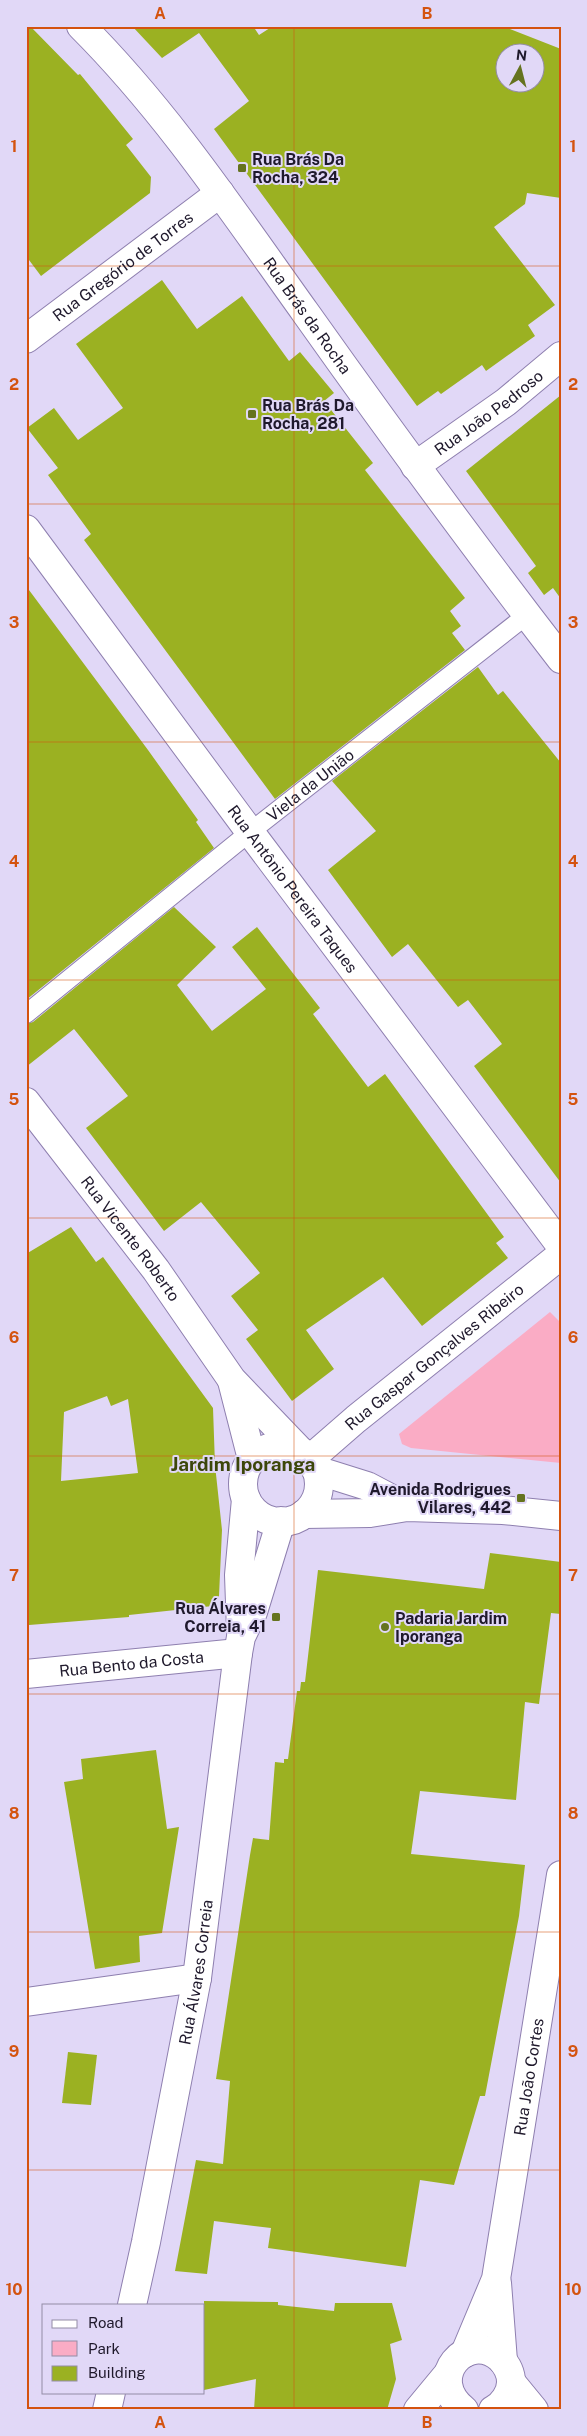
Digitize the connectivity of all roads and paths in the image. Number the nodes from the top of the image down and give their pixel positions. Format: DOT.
graph roads {
  1 [pos="80,26"];
  2 [pos="220,193"];
  3 [pos="26,339"];
  4 [pos="561,356"];
  5 [pos="415,466"];
  6 [pos="26,530"];
  7 [pos="527,615"];
  8 [pos="561,659"];
  9 [pos="250,832"];
  10 [pos="26,1014"];
  11 [pos="26,1102"];
  12 [pos="561,1246"];
  13 [pos="561,1255"];
  14 [pos="232,1380"];
  15 [pos="252,1459"];
  16 [pos="309,1460"];
  17 [pos="246,1499"];
  18 [pos="407,1507"];
  19 [pos="561,1516"];
  20 [pos="292,1518"];
  21 [pos="240,1645"];
  22 [pos="26,1674"];
  23 [pos="561,1875"];
  24 [pos="197,1978"];
  25 [pos="26,2002"];
  26 [pos="496,2279"];
  27 [pos="132,2304"];
  28 [pos="465,2352"];
  29 [pos="507,2372"];
  30 [pos="447,2375"];
  31 [pos="111,2394"];
  32 [pos="107,2410"];
  33 [pos="418,2410"];
  34 [pos="464,2410"];
  35 [pos="493,2410"];
  36 [pos="534,2410"];
  1 -- 2 [label="street, Rua Brás da Rocha"];
  2 -- 3 [label="street, Rua Gregório de Torres"];
  2 -- 5 [label="street, Rua Brás da Rocha"];
  4 -- 5 [label="street, Rua João Pedroso"];
  5 -- 7 [label="street, Rua Brás da Rocha"];
  6 -- 9 [label="street, Rua Antônio Pereira Taques"];
  7 -- 8 [label="street, Rua Brás da Rocha"];
  7 -- 9 [label="lane, Viela da União"];
  9 -- 10 [label="lane, Viela da União"];
  9 -- 12 [label="street, Rua Antônio Pereira Taques"];
  11 -- 14 [label="street, Rua Vicente Roberto"];
  13 -- 16 [label="street, Rua Gaspar Gonçalves Ribeiro"];
  14 -- 15 [label="street, Rua Vicente Roberto"];
  14 -- 16 [label="street, Rua Vicente Roberto"];
  15 -- 16 [label="street"];
  15 -- 17 [label="street"];
  16 -- 18 [label="street"];
  16 -- 20 [label="street"];
  17 -- 20 [label="street"];
  17 -- 21 [label="street, Rua Álvares Correia"];
  18 -- 19 [label="street"];
  18 -- 20 [label="street"];
  20 -- 21 [label="street, Rua Álvares Correia"];
  21 -- 22 [label="street, Rua Bento da Costa"];
  21 -- 24 [label="street, Rua Álvares Correia"];
  23 -- 26 [label="street, Rua João Cortes"];
  24 -- 25 [label="street"];
  24 -- 27 [label="street, Rua Álvares Correia"];
  26 -- 28 [label="street"];
  26 -- 29 [label="street"];
  28 -- 29 [label="street"];
  28 -- 30 [label="street"];
  29 -- 35 [label="street"];
  29 -- 36 [label="street"];
  30 -- 33 [label="street"];
  30 -- 34 [label="street"];
  31 -- 32 [label="street"];
}
